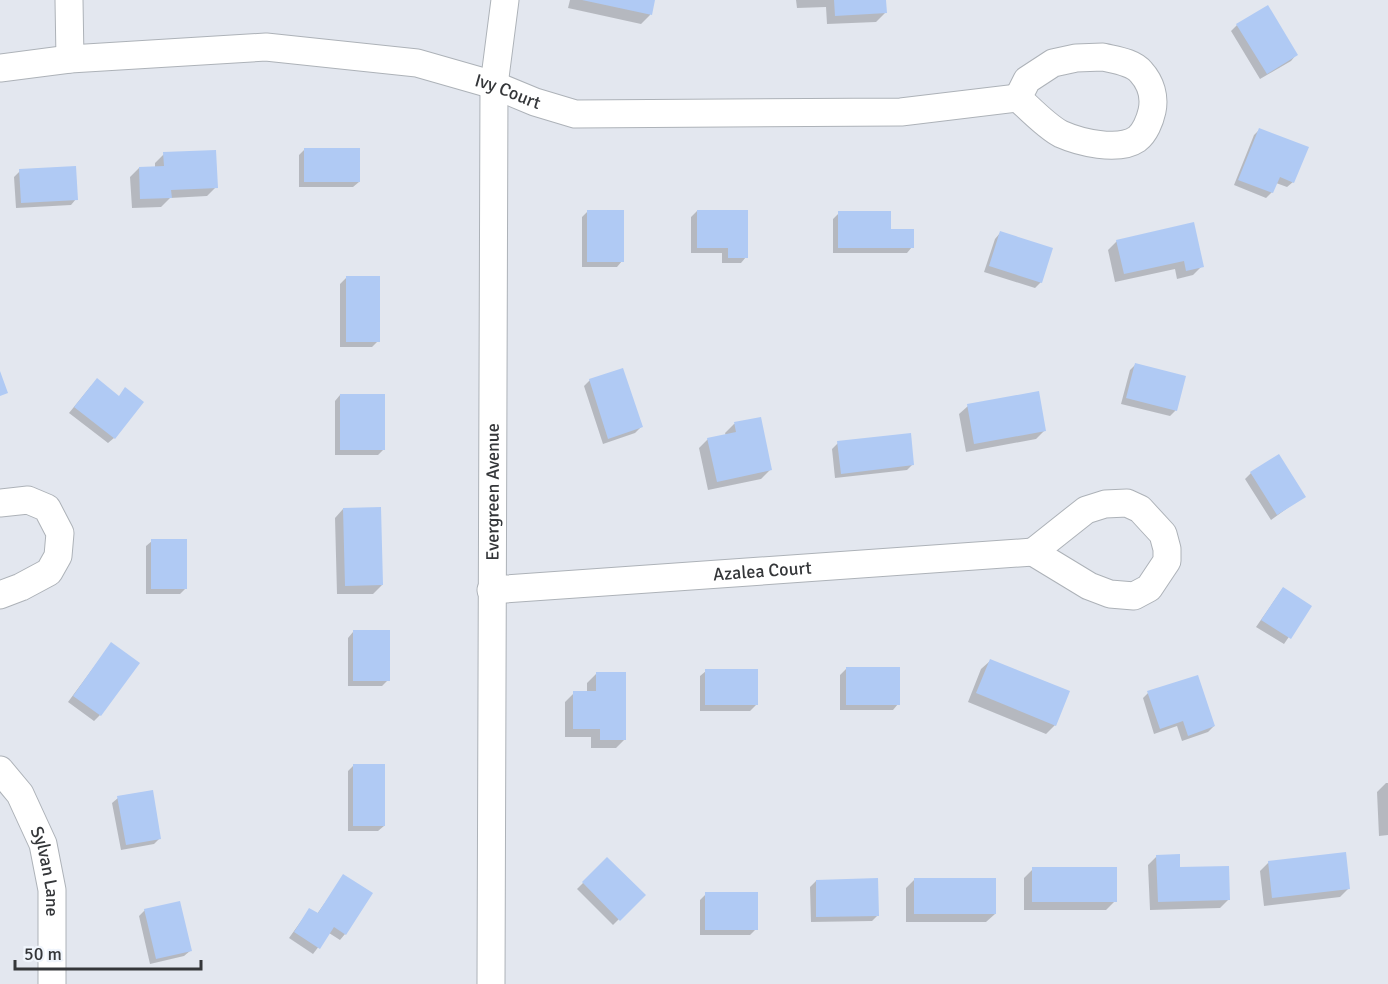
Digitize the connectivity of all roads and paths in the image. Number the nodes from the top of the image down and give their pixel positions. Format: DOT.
graph roads {
  1 [pos="69,0"];
  2 [pos="505,0"];
  3 [pos="70,59"];
  4 [pos="0,68"];
  5 [pos="494,85"];
  6 [pos="1017,98"];
  7 [pos="0,503"];
  8 [pos="1033,552"];
  9 [pos="491,590"];
  10 [pos="0,595"];
  11 [pos="0,770"];
  12 [pos="52,984"];
  13 [pos="491,984"];
  1 -- 3 [label="street"];
  2 -- 5 [label="street, Evergreen Avenue"];
  3 -- 4 [label="street, Ivy Court"];
  3 -- 5 [label="street, Ivy Court"];
  5 -- 6 [label="street, Ivy Court"];
  5 -- 9 [label="street, Evergreen Avenue"];
  6 -- 6 [label="street"];
  7 -- 10 [label="street"];
  8 -- 8 [label="street"];
  8 -- 9 [label="street, Azalea Court"];
  9 -- 13 [label="street, Evergreen Avenue"];
  11 -- 12 [label="street, Sylvan Lane"];
}
